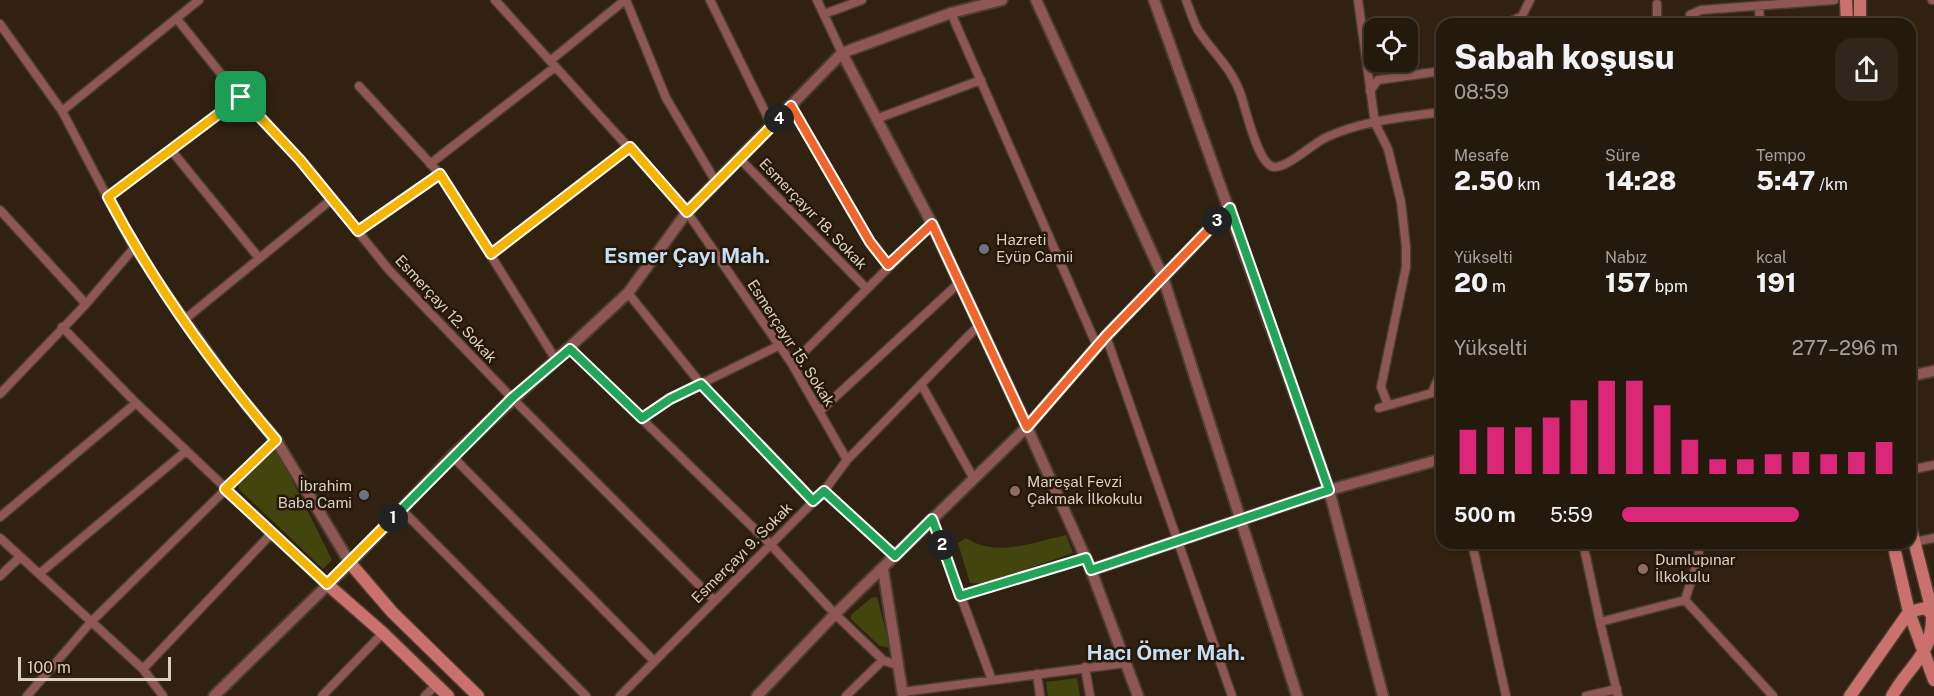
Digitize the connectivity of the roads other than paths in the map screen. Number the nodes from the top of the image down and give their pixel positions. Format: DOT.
graph roads {
  1 [pos="199,0"];
  2 [pos="495,0"];
  3 [pos="626,0"];
  4 [pos="710,0"];
  5 [pos="817,0"];
  6 [pos="862,0"];
  7 [pos="1002,0"];
  8 [pos="1036,0"];
  9 [pos="1154,0"];
  10 [pos="1186,0"];
  11 [pos="1358,0"];
  12 [pos="1528,0"];
  13 [pos="1834,0"];
  14 [pos="1846,0"];
  15 [pos="1860,0"];
  16 [pos="1657,1"];
  17 [pos="1760,6"];
  18 [pos="951,13"];
  19 [pos="824,14"];
  20 [pos="1518,18"];
  21 [pos="1657,18"];
  22 [pos="1690,18"];
  23 [pos="1760,18"];
  24 [pos="1846,18"];
  25 [pos="1860,18"];
  26 [pos="177,19"];
  27 [pos="0,24"];
  28 [pos="1364,52"];
  29 [pos="842,53"];
  30 [pos="552,64"];
  31 [pos="1367,72"];
  32 [pos="1369,72"];
  33 [pos="1436,72"];
  34 [pos="981,80"];
  35 [pos="1378,80"];
  36 [pos="359,86"];
  37 [pos="1370,91"];
  38 [pos="241,97"];
  39 [pos="791,106"];
  40 [pos="62,111"];
  41 [pos="1436,113"];
  42 [pos="876,119"];
  43 [pos="1375,123"];
  44 [pos="772,126"];
  45 [pos="630,147"];
  46 [pos="171,150"];
  47 [pos="739,158"];
  48 [pos="430,164"];
  49 [pos="440,174"];
  50 [pos="716,182"];
  51 [pos="108,197"];
  52 [pos="332,199"];
  53 [pos="1230,208"];
  54 [pos="0,210"];
  55 [pos="687,212"];
  56 [pos="932,224"];
  57 [pos="358,231"];
  58 [pos="134,248"];
  59 [pos="491,254"];
  60 [pos="259,258"];
  61 [pos="888,265"];
  62 [pos="1163,277"];
  63 [pos="959,283"];
  64 [pos="867,289"];
  65 [pos="628,293"];
  66 [pos="86,304"];
  67 [pos="184,320"];
  68 [pos="980,324"];
  69 [pos="62,327"];
  70 [pos="1106,336"];
  71 [pos="778,346"];
  72 [pos="1097,346"];
  73 [pos="570,349"];
  74 [pos="556,360"];
  75 [pos="792,364"];
  76 [pos="1934,371"];
  77 [pos="1916,375"];
  78 [pos="701,384"];
  79 [pos="921,384"];
  80 [pos="1436,384"];
  81 [pos="0,394"];
  82 [pos="512,398"];
  83 [pos="136,403"];
  84 [pos="246,404"];
  85 [pos="1388,405"];
  86 [pos="1379,408"];
  87 [pos="820,411"];
  88 [pos="642,418"];
  89 [pos="1027,427"];
  90 [pos="276,440"];
  91 [pos="186,451"];
  92 [pos="452,456"];
  93 [pos="847,460"];
  94 [pos="1436,461"];
  95 [pos="1934,465"];
  96 [pos="1916,469"];
  97 [pos="974,479"];
  98 [pos="225,489"];
  99 [pos="1329,490"];
  100 [pos="824,491"];
  101 [pos="813,501"];
  102 [pos="401,509"];
  103 [pos="0,517"];
  104 [pos="932,519"];
  105 [pos="1241,520"];
  106 [pos="272,533"];
  107 [pos="0,538"];
  108 [pos="1934,538"];
  109 [pos="1179,542"];
  110 [pos="1916,542"];
  111 [pos="770,544"];
  112 [pos="1473,549"];
  113 [pos="1583,549"];
  114 [pos="1699,549"];
  115 [pos="1894,549"];
  116 [pos="1916,549"];
  117 [pos="895,556"];
  118 [pos="20,557"];
  119 [pos="1086,558"];
  120 [pos="350,563"];
  121 [pos="883,569"];
  122 [pos="1091,570"];
  123 [pos="39,574"];
  124 [pos="0,576"];
  125 [pos="327,584"];
  126 [pos="960,596"];
  127 [pos="714,600"];
  128 [pos="1684,600"];
  129 [pos="1909,612"];
  130 [pos="835,614"];
  131 [pos="1933,616"];
  132 [pos="1600,622"];
  133 [pos="90,623"];
  134 [pos="383,633"];
  135 [pos="1924,652"];
  136 [pos="883,660"];
  137 [pos="654,661"];
  138 [pos="1126,663"];
  139 [pos="900,666"];
  140 [pos="1085,667"];
  141 [pos="143,669"];
  142 [pos="1037,674"];
  143 [pos="992,680"];
  144 [pos="1934,680"];
  145 [pos="436,685"];
  146 [pos="1618,692"];
  147 [pos="903,694"];
  148 [pos="27,696"];
  149 [pos="163,696"];
  150 [pos="214,696"];
  151 [pos="322,696"];
  152 [pos="425,696"];
  153 [pos="448,696"];
  154 [pos="478,696"];
  155 [pos="586,696"];
  156 [pos="620,696"];
  157 [pos="757,696"];
  158 [pos="846,696"];
  159 [pos="1040,696"];
  160 [pos="1090,696"];
  161 [pos="1138,696"];
  162 [pos="1232,696"];
  163 [pos="1297,696"];
  164 [pos="1383,696"];
  165 [pos="1506,696"];
  166 [pos="1586,696"];
  167 [pos="1773,696"];
  168 [pos="1850,696"];
  169 [pos="1892,696"];
  1 -- 26 [label="street"];
  2 -- 30 [label="street, Esmerçayır 15. Sokak"];
  3 -- 30 [label="street"];
  3 -- 50 [label="street"];
  4 -- 44 [label="street"];
  5 -- 19 [label="street"];
  6 -- 19 [label="street"];
  7 -- 18 [label="street"];
  8 -- 62 [label="street"];
  9 -- 53 [label="street"];
  10 -- 43 [label="street"];
  11 -- 28 [label="street"];
  12 -- 20 [label="street"];
  13 -- 17 [label="street"];
  14 -- 24 [label="main road"];
  15 -- 25 [label="main road"];
  16 -- 21 [label="street"];
  17 -- 22 [label="street"];
  17 -- 23 [label="street"];
  18 -- 29 [label="street"];
  18 -- 34 [label="street"];
  19 -- 29 [label="street"];
  26 -- 38 [label="street, Esmerçayı 12. Sokak"];
  26 -- 40 [label="street"];
  27 -- 40 [label="street"];
  29 -- 39 [label="street"];
  29 -- 42 [label="street"];
  30 -- 45 [label="street, Esmerçayır 15. Sokak"];
  30 -- 48 [label="street"];
  31 -- 37 [label="street"];
  32 -- 35 [label="street"];
  33 -- 35 [label="street"];
  34 -- 42 [label="street"];
  34 -- 72 [label="street"];
  35 -- 37 [label="street"];
  36 -- 48 [label="street"];
  37 -- 43 [label="street"];
  38 -- 46 [label="street"];
  38 -- 52 [label="street, Esmerçayı 12. Sokak"];
  39 -- 44 [label="street"];
  39 -- 61 [label="street"];
  40 -- 51 [label="street"];
  41 -- 43 [label="street"];
  42 -- 56 [label="street"];
  43 -- 85 [label="street"];
  44 -- 47 [label="street"];
  45 -- 55 [label="street, Esmerçayır 15. Sokak"];
  45 -- 59 [label="street"];
  46 -- 51 [label="street"];
  46 -- 60 [label="street"];
  47 -- 50 [label="street"];
  47 -- 64 [label="street, Esmerçayır 18. Sokak"];
  48 -- 49 [label="street"];
  49 -- 57 [label="street"];
  49 -- 59 [label="street"];
  50 -- 55 [label="street"];
  51 -- 58 [label="street"];
  52 -- 57 [label="street, Esmerçayı 12. Sokak"];
  52 -- 60 [label="street"];
  53 -- 62 [label="street"];
  53 -- 99 [label="street"];
  54 -- 66 [label="street"];
  55 -- 65 [label="street"];
  55 -- 71 [label="street, Esmerçayır 15. Sokak"];
  56 -- 61 [label="street"];
  56 -- 63 [label="street"];
  57 -- 82 [label="street, Esmerçayı 12. Sokak"];
  58 -- 66 [label="street"];
  58 -- 67 [label="street"];
  59 -- 74 [label="street"];
  60 -- 67 [label="street"];
  61 -- 64 [label="street"];
  62 -- 70 [label="street"];
  62 -- 105 [label="street"];
  63 -- 68 [label="street"];
  63 -- 87 [label="street"];
  64 -- 75 [label="street"];
  65 -- 73 [label="street"];
  65 -- 78 [label="street"];
  66 -- 69 [label="street"];
  67 -- 84 [label="street"];
  68 -- 79 [label="street, Esmerçayı 9. Sokak"];
  68 -- 89 [label="street"];
  69 -- 81 [label="street"];
  69 -- 83 [label="street"];
  70 -- 72 [label="street"];
  70 -- 109 [label="street"];
  71 -- 75 [label="street, Esmerçayır 15. Sokak"];
  71 -- 78 [label="street"];
  72 -- 89 [label="street"];
  73 -- 74 [label="street"];
  73 -- 88 [label="street"];
  74 -- 82 [label="street"];
  75 -- 87 [label="street, Esmerçayır 15. Sokak"];
  76 -- 77 [label="street"];
  78 -- 88 [label="street"];
  78 -- 101 [label="street"];
  79 -- 93 [label="street, Esmerçayı 9. Sokak"];
  79 -- 97 [label="street"];
  80 -- 85 [label="street"];
  82 -- 92 [label="street"];
  82 -- 127 [label="street, Esmerçayı 12. Sokak"];
  83 -- 91 [label="street"];
  83 -- 103 [label="street"];
  84 -- 90 [label="street"];
  85 -- 86 [label="street"];
  87 -- 93 [label="street, Esmerçayır 15. Sokak"];
  88 -- 111 [label="street"];
  89 -- 97 [label="street"];
  89 -- 119 [label="street"];
  90 -- 98 [label="street"];
  90 -- 120 [label="street"];
  91 -- 98 [label="street"];
  91 -- 123 [label="street"];
  92 -- 102 [label="street"];
  92 -- 137 [label="street"];
  93 -- 100 [label="street, Esmerçayı 9. Sokak"];
  94 -- 99 [label="street"];
  95 -- 96 [label="street"];
  97 -- 104 [label="street"];
  98 -- 106 [label="street"];
  98 -- 133 [label="street"];
  99 -- 105 [label="street"];
  99 -- 164 [label="street"];
  100 -- 101 [label="street, Esmerçayı 9. Sokak"];
  100 -- 117 [label="street"];
  101 -- 111 [label="street, Esmerçayı 9. Sokak"];
  102 -- 120 [label="street"];
  102 -- 155 [label="street"];
  104 -- 117 [label="street"];
  104 -- 126 [label="street"];
  105 -- 109 [label="street"];
  105 -- 163 [label="street"];
  106 -- 125 [label="street"];
  106 -- 141 [label="street"];
  107 -- 118 [label="street"];
  108 -- 110 [label="street"];
  109 -- 122 [label="street"];
  109 -- 162 [label="street"];
  111 -- 127 [label="street, Esmerçayı 9. Sokak"];
  111 -- 130 [label="street"];
  112 -- 165 [label="street"];
  113 -- 132 [label="street"];
  114 -- 128 [label="street"];
  115 -- 129 [label="main road"];
  116 -- 131 [label="main road"];
  117 -- 121 [label="street"];
  118 -- 123 [label="street"];
  118 -- 124 [label="street"];
  119 -- 122 [label="street"];
  119 -- 126 [label="street"];
  120 -- 125 [label="street"];
  120 -- 154 [label="main road"];
  121 -- 130 [label="street"];
  121 -- 139 [label="street"];
  122 -- 138 [label="street"];
  123 -- 133 [label="street"];
  125 -- 134 [label="main road"];
  125 -- 150 [label="street"];
  126 -- 143 [label="street"];
  127 -- 137 [label="street, Esmerçayı 9. Sokak"];
  128 -- 132 [label="street"];
  128 -- 167 [label="street"];
  129 -- 131 [label="main road"];
  129 -- 135 [label="main road"];
  129 -- 168 [label="main road"];
  130 -- 136 [label="street"];
  130 -- 157 [label="street"];
  131 -- 135 [label="main road"];
  132 -- 146 [label="street"];
  133 -- 141 [label="street"];
  133 -- 148 [label="street"];
  134 -- 145 [label="main road"];
  134 -- 151 [label="street"];
  135 -- 144 [label="main road"];
  135 -- 169 [label="main road"];
  136 -- 139 [label="street"];
  136 -- 158 [label="street"];
  137 -- 156 [label="street, Esmerçayı 9. Sokak"];
  138 -- 140 [label="street"];
  138 -- 161 [label="street"];
  139 -- 147 [label="street"];
  140 -- 142 [label="street"];
  140 -- 160 [label="street"];
  141 -- 149 [label="street"];
  142 -- 143 [label="street"];
  142 -- 159 [label="street"];
  143 -- 147 [label="street"];
  145 -- 152 [label="street"];
  145 -- 153 [label="main road"];
  146 -- 166 [label="street"];
}
